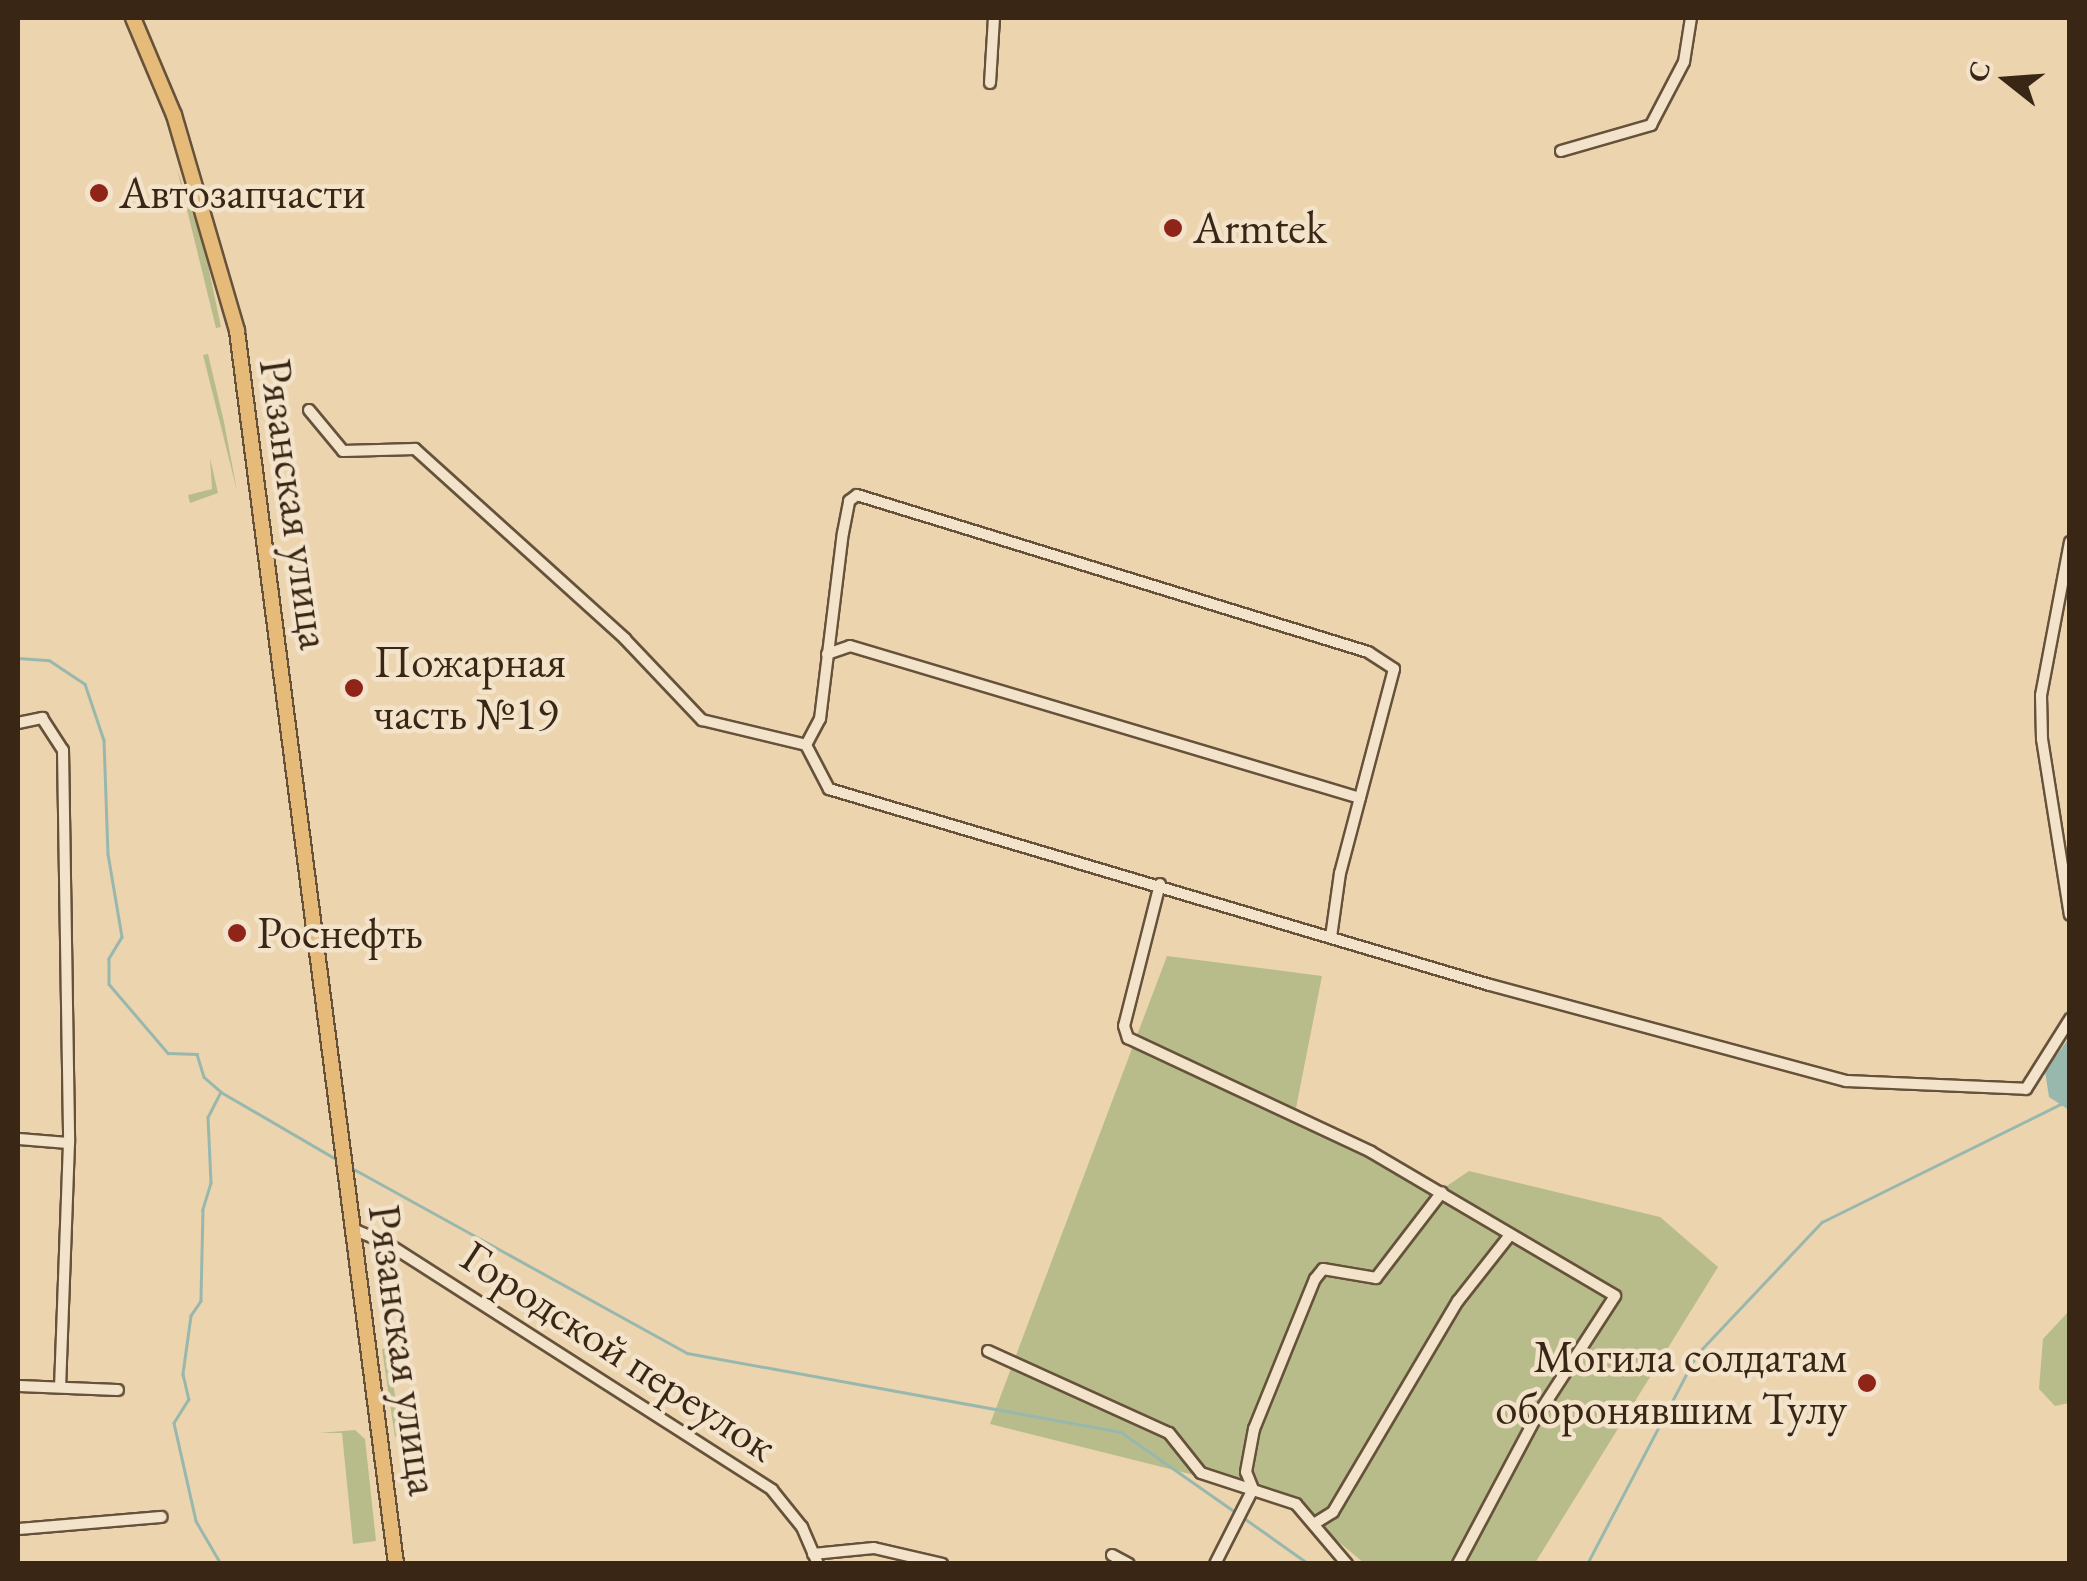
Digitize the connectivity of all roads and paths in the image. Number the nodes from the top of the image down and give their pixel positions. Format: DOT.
graph roads {
  1 [pos="133,18"];
  2 [pos="994,18"];
  3 [pos="1691,18"];
  4 [pos="990,83"];
  5 [pos="1561,151"];
  6 [pos="309,410"];
  7 [pos="2070,542"];
  8 [pos="827,654"];
  9 [pos="18,723"];
  10 [pos="806,745"];
  11 [pos="1360,798"];
  12 [pos="1160,884"];
  13 [pos="2070,915"];
  14 [pos="1331,936"];
  15 [pos="2070,1019"];
  16 [pos="18,1139"];
  17 [pos="70,1143"];
  18 [pos="1442,1192"];
  19 [pos="353,1229"];
  20 [pos="1510,1235"];
  21 [pos="988,1352"];
  22 [pos="18,1386"];
  23 [pos="60,1387"];
  24 [pos="118,1390"];
  25 [pos="1253,1489"];
  26 [pos="161,1517"];
  27 [pos="1317,1522"];
  28 [pos="18,1528"];
  29 [pos="1112,1555"];
  30 [pos="816,1558"];
  31 [pos="396,1564"];
  32 [pos="942,1564"];
  33 [pos="1129,1564"];
  34 [pos="1215,1564"];
  35 [pos="1347,1564"];
  36 [pos="1458,1564"];
  1 -- 19 [label="main road, Рязанская улица"];
  2 -- 4 [label="street"];
  3 -- 5 [label="street"];
  6 -- 10 [label="street"];
  7 -- 13 [label="street"];
  8 -- 10 [label="street"];
  8 -- 11 [label="street"];
  8 -- 11 [label="street"];
  9 -- 17 [label="street"];
  10 -- 12 [label="street"];
  11 -- 14 [label="street"];
  12 -- 14 [label="street"];
  12 -- 18 [label="street"];
  14 -- 15 [label="street"];
  16 -- 17 [label="street"];
  17 -- 23 [label="street"];
  18 -- 20 [label="street"];
  18 -- 25 [label="street"];
  19 -- 30 [label="street, Городской переулок"];
  19 -- 31 [label="main road, Рязанская улица"];
  20 -- 27 [label="street"];
  20 -- 36 [label="street"];
  21 -- 25 [label="street"];
  22 -- 23 [label="street"];
  23 -- 24 [label="street"];
  25 -- 27 [label="street"];
  25 -- 34 [label="street"];
  26 -- 28 [label="street"];
  27 -- 35 [label="street"];
  29 -- 33 [label="street"];
  30 -- 32 [label="street"];
}
